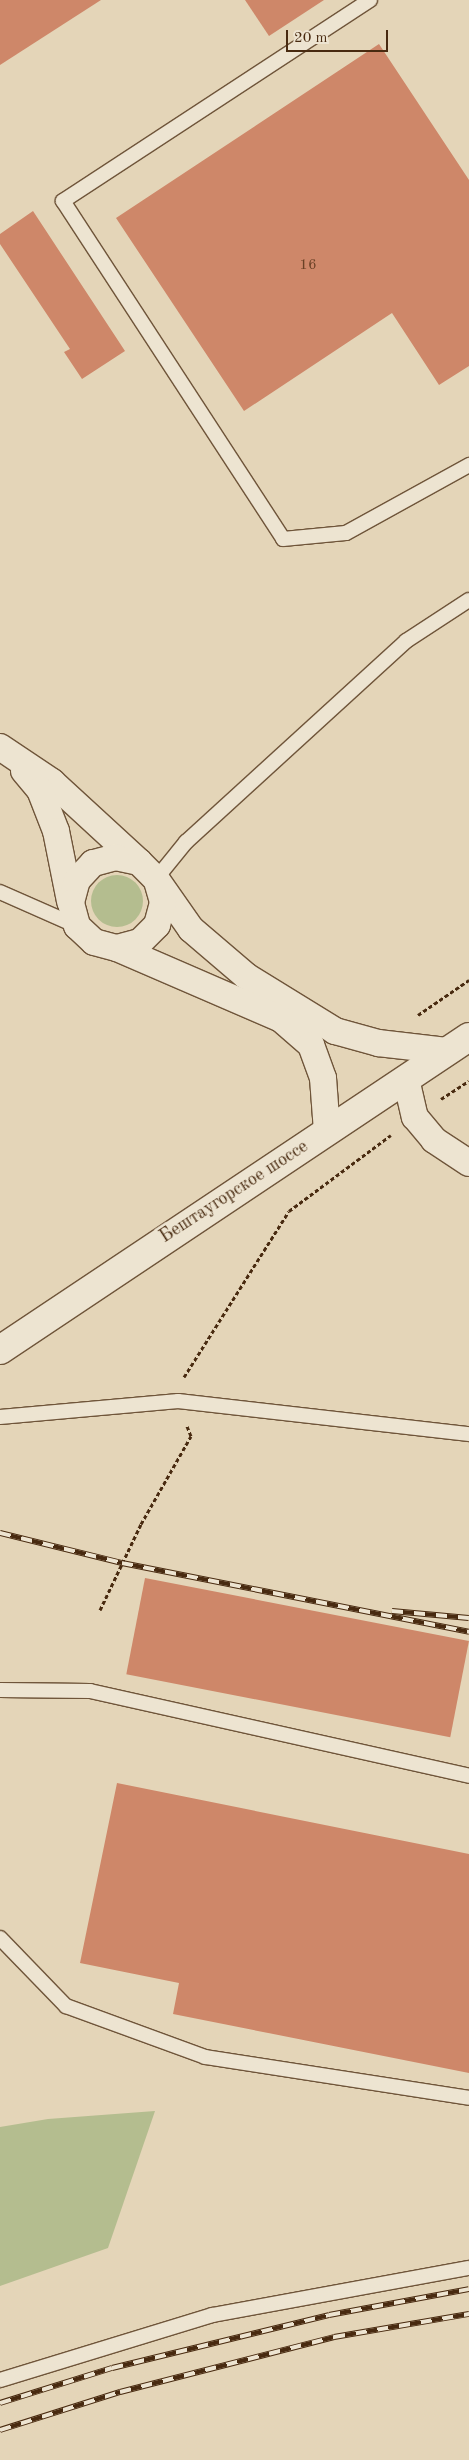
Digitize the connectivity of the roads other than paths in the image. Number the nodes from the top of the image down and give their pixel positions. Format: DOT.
graph roads {
  1 [pos="370,0"];
  2 [pos="469,465"];
  3 [pos="469,600"];
  4 [pos="4,750"];
  5 [pos="148,871"];
  6 [pos="0,892"];
  7 [pos="74,914"];
  8 [pos="117,948"];
  9 [pos="458,1044"];
  10 [pos="406,1079"];
  11 [pos="327,1131"];
  12 [pos="469,1163"];
  13 [pos="0,1350"];
  14 [pos="0,1417"];
  15 [pos="469,1434"];
  16 [pos="0,1690"];
  17 [pos="469,1776"];
  18 [pos="0,1938"];
  19 [pos="469,2098"];
  20 [pos="469,2268"];
  21 [pos="0,2380"];
  1 -- 2 [label="lane"];
  3 -- 5 [label="lane"];
  4 -- 5 [label="street"];
  4 -- 7 [label="street"];
  5 -- 7 [label="street"];
  5 -- 8 [label="street"];
  5 -- 9 [label="street"];
  6 -- 7 [label="lane"];
  7 -- 8 [label="street"];
  8 -- 11 [label="street"];
  9 -- 10 [label="main road, Бештаугорское шоссе"];
  10 -- 11 [label="main road, Бештаугорское шоссе"];
  10 -- 12 [label="street"];
  11 -- 13 [label="main road, Бештаугорское шоссе"];
  14 -- 15 [label="lane"];
  16 -- 17 [label="lane"];
  18 -- 19 [label="lane"];
  20 -- 21 [label="lane"];
}
